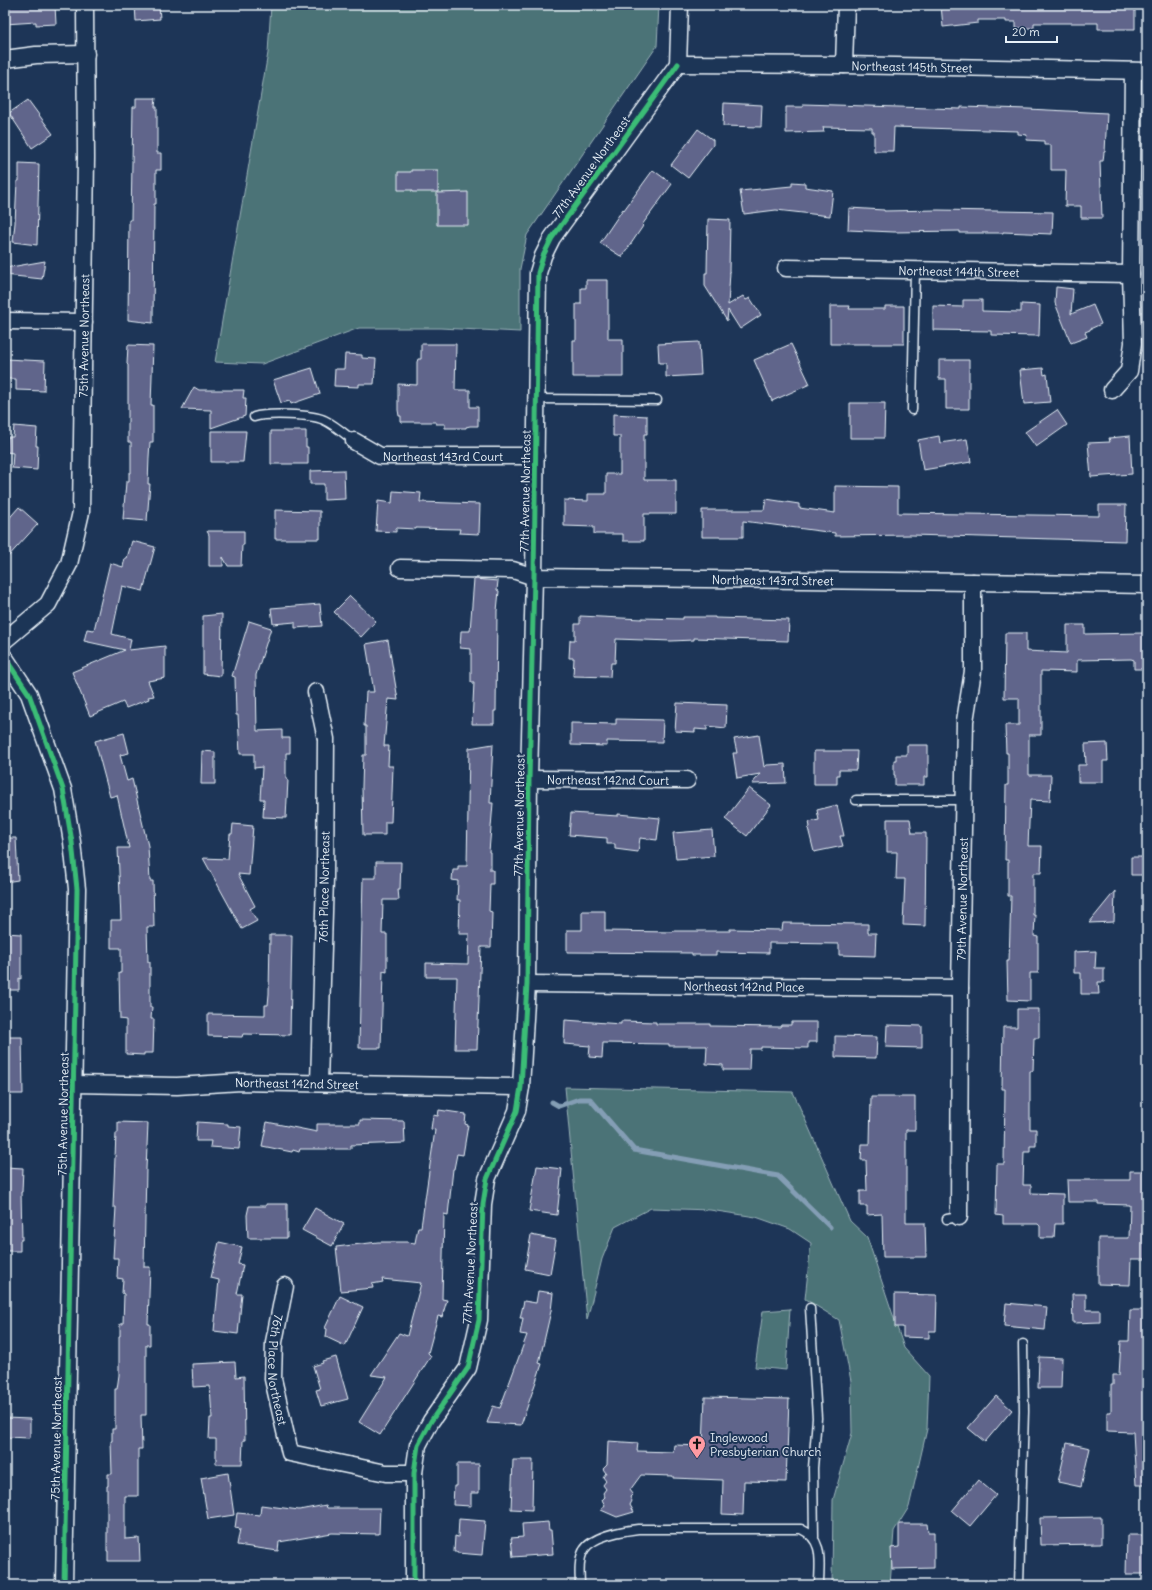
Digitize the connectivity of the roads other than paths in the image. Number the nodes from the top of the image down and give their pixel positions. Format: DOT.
graph roads {
  1 [pos="85,5"];
  2 [pos="680,5"];
  3 [pos="846,5"];
  4 [pos="86,54"];
  5 [pos="5,59"];
  6 [pos="678,64"];
  7 [pos="844,65"];
  8 [pos="1140,71"];
  9 [pos="786,268"];
  10 [pos="915,270"];
  11 [pos="1132,274"];
  12 [pos="5,321"];
  13 [pos="84,322"];
  14 [pos="1112,390"];
  15 [pos="537,399"];
  16 [pos="657,400"];
  17 [pos="912,410"];
  18 [pos="254,417"];
  19 [pos="354,441"];
  20 [pos="536,456"];
  21 [pos="400,568"];
  22 [pos="534,577"];
  23 [pos="973,582"];
  24 [pos="1147,585"];
  25 [pos="5,640"];
  26 [pos="5,658"];
  27 [pos="316,692"];
  28 [pos="529,779"];
  29 [pos="687,780"];
  30 [pos="856,800"];
  31 [pos="963,800"];
  32 [pos="527,984"];
  33 [pos="960,988"];
  34 [pos="319,1083"];
  35 [pos="74,1084"];
  36 [pos="521,1087"];
  37 [pos="953,1218"];
  38 [pos="285,1286"];
  39 [pos="810,1308"];
  40 [pos="1022,1344"];
  41 [pos="414,1473"];
  42 [pos="814,1537"];
  43 [pos="64,1585"];
  44 [pos="414,1585"];
  45 [pos="580,1585"];
  46 [pos="819,1585"];
  47 [pos="1020,1585"];
  1 -- 4 [label="street, 75th Avenue Northeast"];
  2 -- 6 [label="street"];
  3 -- 7 [label="street"];
  4 -- 5 [label="street"];
  4 -- 13 [label="street, 75th Avenue Northeast"];
  6 -- 7 [label="street, Northeast 145th Street"];
  6 -- 15 [label="street, 77th Avenue Northeast"];
  7 -- 8 [label="street, Northeast 145th Street"];
  8 -- 11 [label="street"];
  9 -- 10 [label="street, Northeast 144th Street"];
  10 -- 11 [label="street, Northeast 144th Street"];
  10 -- 17 [label="lane"];
  11 -- 14 [label="street"];
  12 -- 13 [label="street"];
  13 -- 25 [label="street, 75th Avenue Northeast"];
  15 -- 16 [label="lane"];
  15 -- 20 [label="street, 77th Avenue Northeast"];
  18 -- 19 [label="lane"];
  19 -- 20 [label="street, Northeast 143rd Court"];
  20 -- 22 [label="street, 77th Avenue Northeast"];
  21 -- 22 [label="street, Northeast 143rd Street"];
  22 -- 23 [label="street, Northeast 143rd Street"];
  22 -- 28 [label="street, 77th Avenue Northeast"];
  23 -- 24 [label="street, Northeast 143rd Street"];
  23 -- 31 [label="street, 79th Avenue Northeast"];
  26 -- 35 [label="street, 75th Avenue Northeast"];
  27 -- 34 [label="street, 76th Place Northeast"];
  28 -- 29 [label="street, Northeast 142nd Court"];
  28 -- 32 [label="street, 77th Avenue Northeast"];
  30 -- 31 [label="lane"];
  31 -- 33 [label="street, 79th Avenue Northeast"];
  32 -- 33 [label="street, Northeast 142nd Place"];
  32 -- 36 [label="street, 77th Avenue Northeast"];
  33 -- 37 [label="street, 79th Avenue Northeast"];
  34 -- 35 [label="street, Northeast 142nd Street"];
  34 -- 36 [label="street, Northeast 142nd Street"];
  35 -- 43 [label="street, 75th Avenue Northeast"];
  36 -- 41 [label="street, 77th Avenue Northeast"];
  38 -- 41 [label="street, 76th Place Northeast"];
  39 -- 42 [label="lane"];
  40 -- 47 [label="lane"];
  41 -- 44 [label="street, 77th Avenue Northeast"];
  42 -- 45 [label="lane"];
  42 -- 46 [label="lane"];
}
